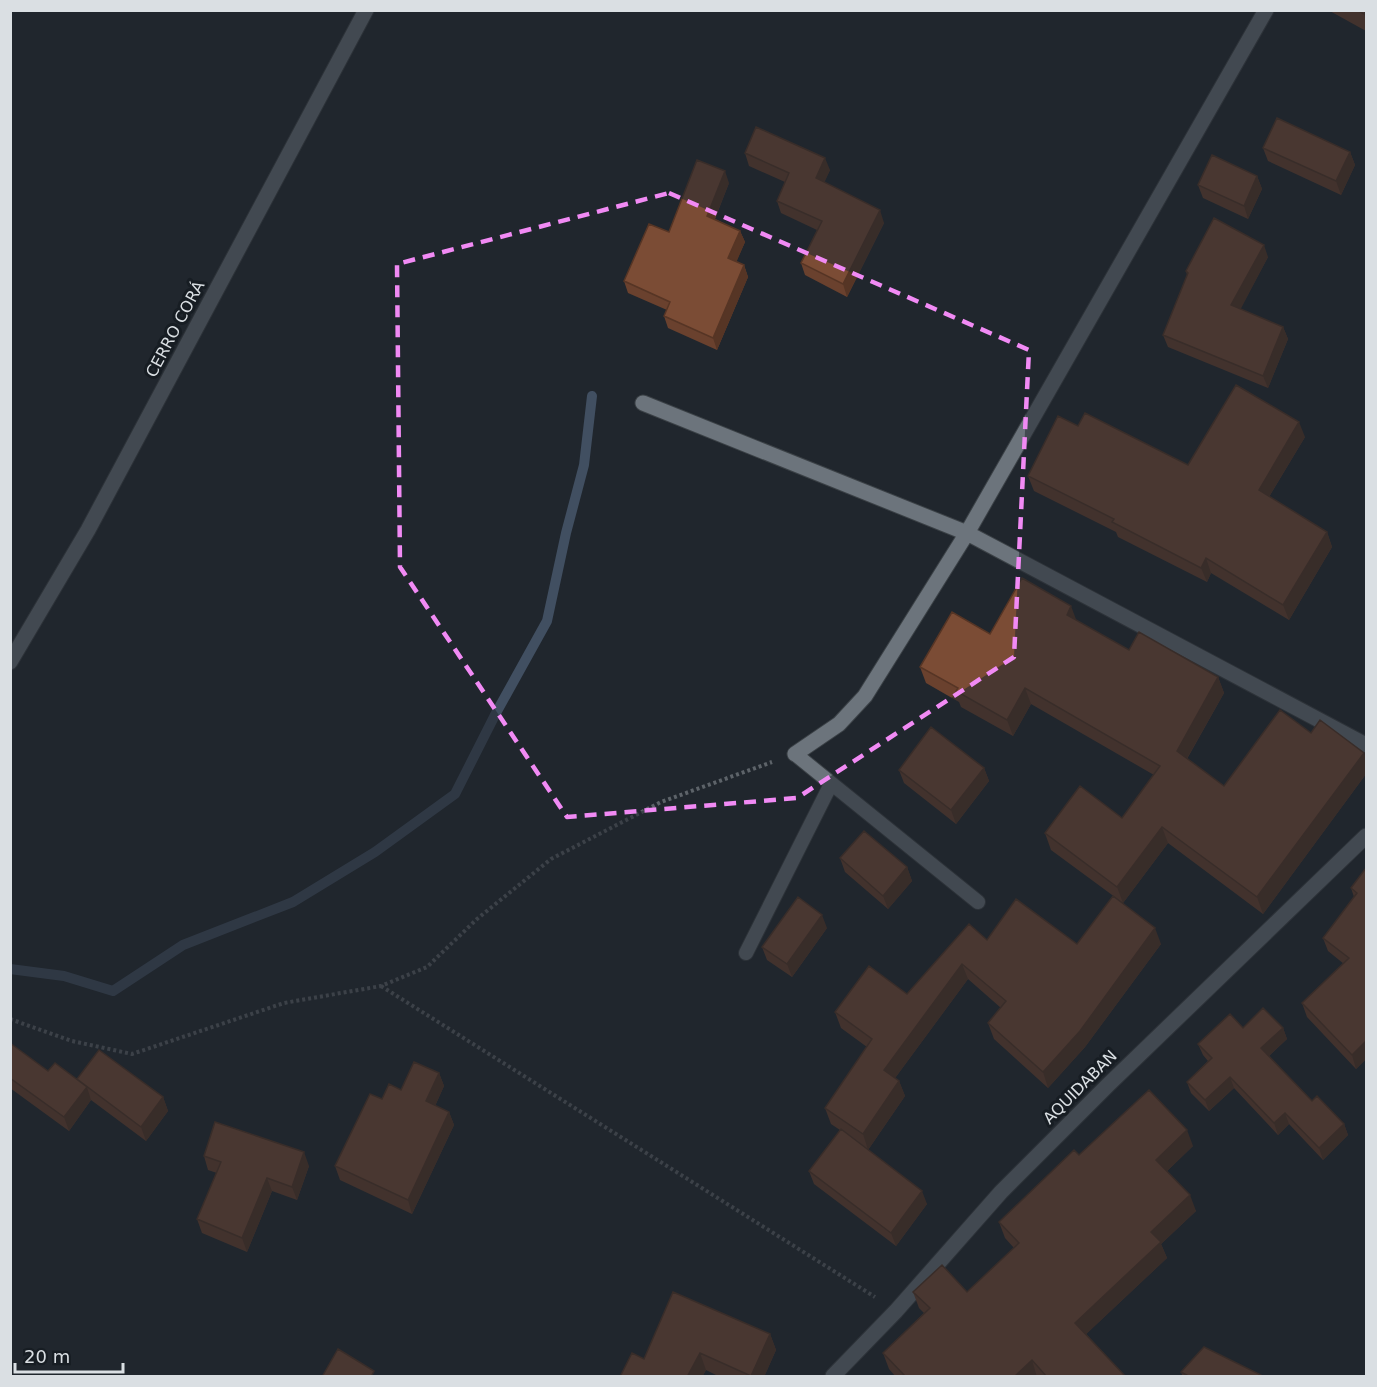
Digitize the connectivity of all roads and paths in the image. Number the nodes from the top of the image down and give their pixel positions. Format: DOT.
graph roads {
  1 [pos="366,10"];
  2 [pos="1266,10"];
  3 [pos="643,403"];
  4 [pos="967,533"];
  5 [pos="10,662"];
  6 [pos="1366,745"];
  7 [pos="795,754"];
  8 [pos="831,784"];
  9 [pos="1366,836"];
  10 [pos="978,902"];
  11 [pos="746,953"];
  12 [pos="381,986"];
  13 [pos="10,1018"];
  14 [pos="896,1311"];
  15 [pos="832,1377"];
  1 -- 5 [label="street, CERRO CORÁ"];
  2 -- 4 [label="street"];
  3 -- 4 [label="street"];
  4 -- 6 [label="street"];
  4 -- 7 [label="street"];
  7 -- 8 [label="lane"];
  7 -- 12 [label="path"];
  8 -- 10 [label="lane"];
  8 -- 11 [label="lane"];
  9 -- 14 [label="street, AQUIDABAN"];
  12 -- 13 [label="path"];
  12 -- 14 [label="path"];
  14 -- 15 [label="street, AQUIDABAN"];
}
